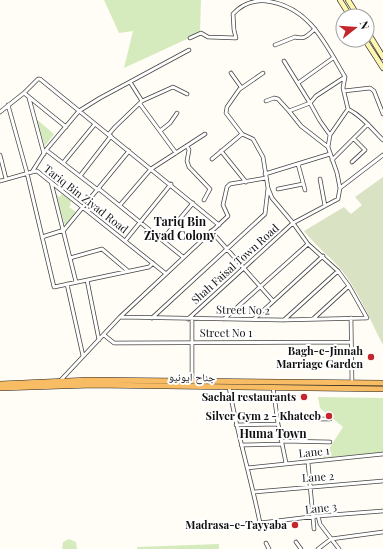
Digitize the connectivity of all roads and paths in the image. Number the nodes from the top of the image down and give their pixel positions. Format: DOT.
graph roads {
  1 [pos="315,29"];
  2 [pos="190,38"];
  3 [pos="375,44"];
  4 [pos="275,46"];
  5 [pos="370,48"];
  6 [pos="189,50"];
  7 [pos="383,57"];
  8 [pos="333,58"];
  9 [pos="284,62"];
  10 [pos="383,68"];
  11 [pos="263,72"];
  12 [pos="231,73"];
  13 [pos="345,77"];
  14 [pos="130,82"];
  15 [pos="298,83"];
  16 [pos="240,89"];
  17 [pos="344,91"];
  18 [pos="24,93"];
  19 [pos="187,94"];
  20 [pos="29,98"];
  21 [pos="266,101"];
  22 [pos="141,102"];
  23 [pos="310,103"];
  24 [pos="8,105"];
  25 [pos="348,109"];
  26 [pos="79,111"];
  27 [pos="0,112"];
  28 [pos="289,112"];
  29 [pos="177,113"];
  30 [pos="383,114"];
  31 [pos="95,124"];
  32 [pos="368,124"];
  33 [pos="66,127"];
  34 [pos="160,131"];
  35 [pos="205,134"];
  36 [pos="242,134"];
  37 [pos="110,135"];
  38 [pos="330,135"];
  39 [pos="354,139"];
  40 [pos="383,140"];
  41 [pos="187,146"];
  42 [pos="328,147"];
  43 [pos="46,150"];
  44 [pos="129,151"];
  45 [pos="221,151"];
  46 [pos="44,154"];
  47 [pos="176,154"];
  48 [pos="330,154"];
  49 [pos="0,155"];
  50 [pos="383,155"];
  51 [pos="212,159"];
  52 [pos="332,160"];
  53 [pos="352,162"];
  54 [pos="63,163"];
  55 [pos="298,164"];
  56 [pos="151,169"];
  57 [pos="32,172"];
  58 [pos="26,173"];
  59 [pos="265,174"];
  60 [pos="80,176"];
  61 [pos="266,178"];
  62 [pos="6,179"];
  63 [pos="320,179"];
  64 [pos="0,181"];
  65 [pos="51,182"];
  66 [pos="246,182"];
  67 [pos="171,184"];
  68 [pos="303,184"];
  69 [pos="268,188"];
  70 [pos="278,188"];
  71 [pos="340,188"];
  72 [pos="98,189"];
  73 [pos="305,190"];
  74 [pos="204,200"];
  75 [pos="193,203"];
  76 [pos="120,205"];
  77 [pos="325,206"];
  78 [pos="84,207"];
  79 [pos="140,222"];
  80 [pos="294,223"];
  81 [pos="219,224"];
  82 [pos="64,230"];
  83 [pos="211,231"];
  84 [pos="42,237"];
  85 [pos="162,240"];
  86 [pos="125,241"];
  87 [pos="308,244"];
  88 [pos="227,249"];
  89 [pos="323,256"];
  90 [pos="183,257"];
  91 [pos="70,258"];
  92 [pos="153,263"];
  93 [pos="244,267"];
  94 [pos="128,271"];
  95 [pos="338,271"];
  96 [pos="165,273"];
  97 [pos="87,280"];
  98 [pos="76,282"];
  99 [pos="67,284"];
  100 [pos="260,286"];
  101 [pos="350,286"];
  102 [pos="273,301"];
  103 [pos="120,317"];
  104 [pos="152,318"];
  105 [pos="351,318"];
  106 [pos="190,319"];
  107 [pos="224,319"];
  108 [pos="254,319"];
  109 [pos="313,319"];
  110 [pos="284,320"];
  111 [pos="104,335"];
  112 [pos="98,340"];
  113 [pos="192,342"];
  114 [pos="351,342"];
  115 [pos="83,356"];
  116 [pos="60,381"];
  117 [pos="192,381"];
  118 [pos="352,383"];
  119 [pos="383,383"];
  120 [pos="0,384"];
  121 [pos="0,388"];
  122 [pos="229,388"];
  123 [pos="273,388"];
  124 [pos="383,389"];
  125 [pos="277,419"];
  126 [pos="330,419"];
  127 [pos="278,424"];
  128 [pos="236,425"];
  129 [pos="281,442"];
  130 [pos="330,442"];
  131 [pos="241,445"];
  132 [pos="383,454"];
  133 [pos="308,462"];
  134 [pos="286,463"];
  135 [pos="247,468"];
  136 [pos="383,482"];
  137 [pos="310,487"];
  138 [pos="254,492"];
  139 [pos="383,512"];
  140 [pos="318,516"];
  141 [pos="312,518"];
  142 [pos="314,529"];
  143 [pos="383,532"];
  144 [pos="331,539"];
  145 [pos="266,542"];
  146 [pos="296,542"];
  147 [pos="270,549"];
  148 [pos="301,549"];
  149 [pos="318,549"];
  150 [pos="339,549"];
  1 -- 2 [label="street"];
  1 -- 4 [label="street"];
  1 -- 8 [label="street"];
  3 -- 7 [label="main road"];
  5 -- 10 [label="main road"];
  6 -- 14 [label="street"];
  8 -- 13 [label="street"];
  8 -- 15 [label="street"];
  9 -- 15 [label="street"];
  11 -- 16 [label="street"];
  12 -- 16 [label="street"];
  13 -- 17 [label="street"];
  13 -- 23 [label="street"];
  14 -- 22 [label="street"];
  14 -- 26 [label="street"];
  15 -- 23 [label="street"];
  16 -- 36 [label="street"];
  17 -- 25 [label="street"];
  17 -- 30 [label="street"];
  18 -- 20 [label="street"];
  18 -- 24 [label="street"];
  18 -- 26 [label="street"];
  19 -- 22 [label="street"];
  20 -- 33 [label="street"];
  20 -- 46 [label="street"];
  21 -- 28 [label="street"];
  22 -- 34 [label="street"];
  22 -- 37 [label="street"];
  23 -- 28 [label="street"];
  23 -- 38 [label="street"];
  24 -- 27 [label="street"];
  24 -- 58 [label="street"];
  25 -- 32 [label="street"];
  25 -- 38 [label="street"];
  26 -- 31 [label="street"];
  26 -- 33 [label="street"];
  28 -- 42 [label="street"];
  29 -- 34 [label="street"];
  31 -- 37 [label="street"];
  31 -- 54 [label="street"];
  32 -- 39 [label="street"];
  32 -- 40 [label="street"];
  33 -- 43 [label="street"];
  34 -- 47 [label="street"];
  35 -- 41 [label="street"];
  36 -- 45 [label="street"];
  36 -- 59 [label="street"];
  37 -- 44 [label="street"];
  37 -- 60 [label="street"];
  38 -- 42 [label="street"];
  39 -- 52 [label="street"];
  39 -- 53 [label="street"];
  41 -- 47 [label="street"];
  41 -- 74 [label="street"];
  42 -- 48 [label="street"];
  43 -- 46 [label="street"];
  43 -- 54 [label="street"];
  44 -- 56 [label="street"];
  44 -- 72 [label="street"];
  45 -- 51 [label="street"];
  45 -- 66 [label="street"];
  46 -- 57 [label="street"];
  47 -- 56 [label="street"];
  48 -- 52 [label="street"];
  48 -- 55 [label="street"];
  49 -- 62 [label="street"];
  50 -- 71 [label="street"];
  52 -- 71 [label="street"];
  54 -- 60 [label="street"];
  55 -- 59 [label="street"];
  55 -- 68 [label="street"];
  56 -- 67 [label="street"];
  56 -- 76 [label="street"];
  57 -- 58 [label="street"];
  57 -- 65 [label="street, Tariq Bin Ziyad Road"];
  58 -- 62 [label="street"];
  58 -- 84 [label="street"];
  59 -- 61 [label="street"];
  60 -- 72 [label="street"];
  61 -- 66 [label="street"];
  61 -- 69 [label="street"];
  62 -- 64 [label="street"];
  63 -- 77 [label="street"];
  65 -- 78 [label="street, Tariq Bin Ziyad Road"];
  65 -- 82 [label="street"];
  66 -- 81 [label="street"];
  67 -- 75 [label="street"];
  67 -- 79 [label="street"];
  68 -- 70 [label="street"];
  68 -- 73 [label="street"];
  69 -- 80 [label="street"];
  69 -- 88 [label="street"];
  71 -- 77 [label="street, Shah Faisal Town Road"];
  72 -- 76 [label="street"];
  72 -- 78 [label="street"];
  75 -- 81 [label="street"];
  75 -- 85 [label="street"];
  76 -- 79 [label="street"];
  77 -- 80 [label="street, Shah Faisal Town Road"];
  78 -- 82 [label="street"];
  78 -- 86 [label="street, Tariq Bin Ziyad Road"];
  79 -- 85 [label="street"];
  79 -- 86 [label="street"];
  80 -- 87 [label="street"];
  80 -- 93 [label="street, Shah Faisal Town Road"];
  81 -- 83 [label="street"];
  82 -- 84 [label="street"];
  82 -- 91 [label="street"];
  83 -- 88 [label="street"];
  83 -- 90 [label="street"];
  84 -- 99 [label="street"];
  85 -- 90 [label="street"];
  86 -- 92 [label="street, Tariq Bin Ziyad Road"];
  87 -- 89 [label="street"];
  87 -- 100 [label="street"];
  88 -- 93 [label="street"];
  88 -- 104 [label="street"];
  89 -- 95 [label="street"];
  89 -- 102 [label="street"];
  90 -- 96 [label="street"];
  91 -- 94 [label="street"];
  91 -- 98 [label="street"];
  92 -- 94 [label="street"];
  92 -- 96 [label="street, Tariq Bin Ziyad Road"];
  93 -- 100 [label="street"];
  93 -- 106 [label="street, Shah Faisal Town Road"];
  94 -- 97 [label="street"];
  95 -- 101 [label="street"];
  95 -- 110 [label="street"];
  96 -- 103 [label="street"];
  97 -- 98 [label="street"];
  97 -- 112 [label="street"];
  98 -- 99 [label="street"];
  99 -- 115 [label="street"];
  100 -- 102 [label="street"];
  100 -- 107 [label="street"];
  101 -- 105 [label="street, Street No 2"];
  101 -- 109 [label="street"];
  102 -- 108 [label="street"];
  103 -- 104 [label="street, Street No 2"];
  103 -- 111 [label="street"];
  104 -- 106 [label="street, Street No 2"];
  105 -- 109 [label="street, Street No 2"];
  105 -- 114 [label="street"];
  106 -- 107 [label="street, Street No 2"];
  106 -- 113 [label="street"];
  107 -- 108 [label="street, Street No 2"];
  108 -- 110 [label="street, Street No 2"];
  109 -- 110 [label="street, Street No 2"];
  111 -- 112 [label="street"];
  111 -- 113 [label="street, Street No 1"];
  112 -- 115 [label="street"];
  113 -- 114 [label="street, Street No 1"];
  113 -- 117 [label="street"];
  114 -- 118 [label="street"];
  115 -- 116 [label="street"];
  116 -- 117 [label="highway, جناح ایونیو"];
  116 -- 120 [label="highway, جناح ایونیو"];
  117 -- 118 [label="highway, جناح ایونیو"];
  118 -- 119 [label="highway, جناح ایونیو"];
  121 -- 122 [label="highway, جناح ایونیو"];
  122 -- 123 [label="highway, جناح ایونیو"];
  122 -- 128 [label="street"];
  123 -- 124 [label="highway, جناح ایونیو"];
  123 -- 125 [label="street"];
  125 -- 126 [label="street"];
  125 -- 127 [label="street"];
  127 -- 128 [label="street"];
  127 -- 129 [label="street"];
  128 -- 131 [label="street"];
  129 -- 130 [label="street"];
  129 -- 131 [label="street"];
  129 -- 134 [label="street"];
  131 -- 135 [label="street"];
  132 -- 133 [label="street, Lane 1"];
  133 -- 134 [label="street, Lane 1"];
  133 -- 137 [label="street"];
  134 -- 135 [label="street, Lane 1"];
  135 -- 138 [label="street"];
  136 -- 137 [label="street, Lane 2"];
  137 -- 138 [label="street, Lane 2"];
  137 -- 141 [label="street"];
  138 -- 141 [label="street, Lane 3"];
  139 -- 140 [label="street, Lane 3"];
  140 -- 141 [label="street, Lane 3"];
  140 -- 144 [label="street"];
  141 -- 142 [label="street"];
  143 -- 144 [label="street"];
  144 -- 149 [label="street"];
  144 -- 150 [label="street"];
  145 -- 147 [label="street"];
  146 -- 148 [label="street"];
}
